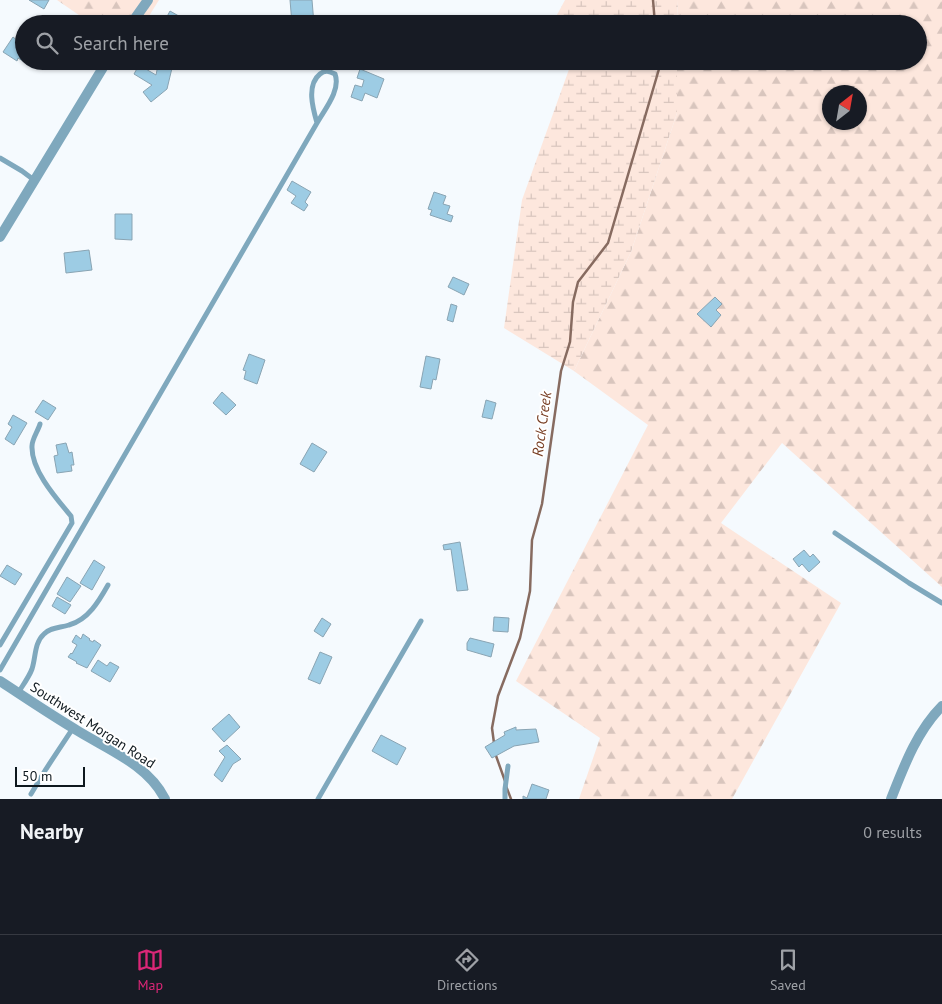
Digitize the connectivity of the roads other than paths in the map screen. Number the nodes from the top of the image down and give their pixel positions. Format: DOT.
graph roads {
  1 [pos="148,0"];
  2 [pos="138,15"];
  3 [pos="101,70"];
  4 [pos="317,123"];
  5 [pos="0,158"];
  6 [pos="34,180"];
  7 [pos="0,237"];
  8 [pos="40,424"];
  9 [pos="835,533"];
  10 [pos="108,585"];
  11 [pos="942,603"];
  12 [pos="421,621"];
  13 [pos="0,645"];
  14 [pos="0,670"];
  15 [pos="0,680"];
  16 [pos="18,693"];
  17 [pos="942,706"];
  18 [pos="73,728"];
  19 [pos="508,766"];
  20 [pos="31,794"];
  21 [pos="166,799"];
  22 [pos="318,799"];
  23 [pos="505,799"];
  24 [pos="891,799"];
  1 -- 2 [label="street"];
  3 -- 6 [label="street"];
  4 -- 4 [label="lane"];
  4 -- 14 [label="lane"];
  5 -- 6 [label="lane"];
  6 -- 7 [label="street"];
  8 -- 13 [label="lane"];
  9 -- 11 [label="lane"];
  10 -- 16 [label="lane"];
  12 -- 22 [label="lane"];
  15 -- 16 [label="street, Southwest Morgan Road"];
  16 -- 18 [label="street, Southwest Morgan Road"];
  17 -- 24 [label="street"];
  18 -- 20 [label="lane"];
  18 -- 21 [label="street, Southwest Morgan Road"];
  19 -- 23 [label="lane"];
}
